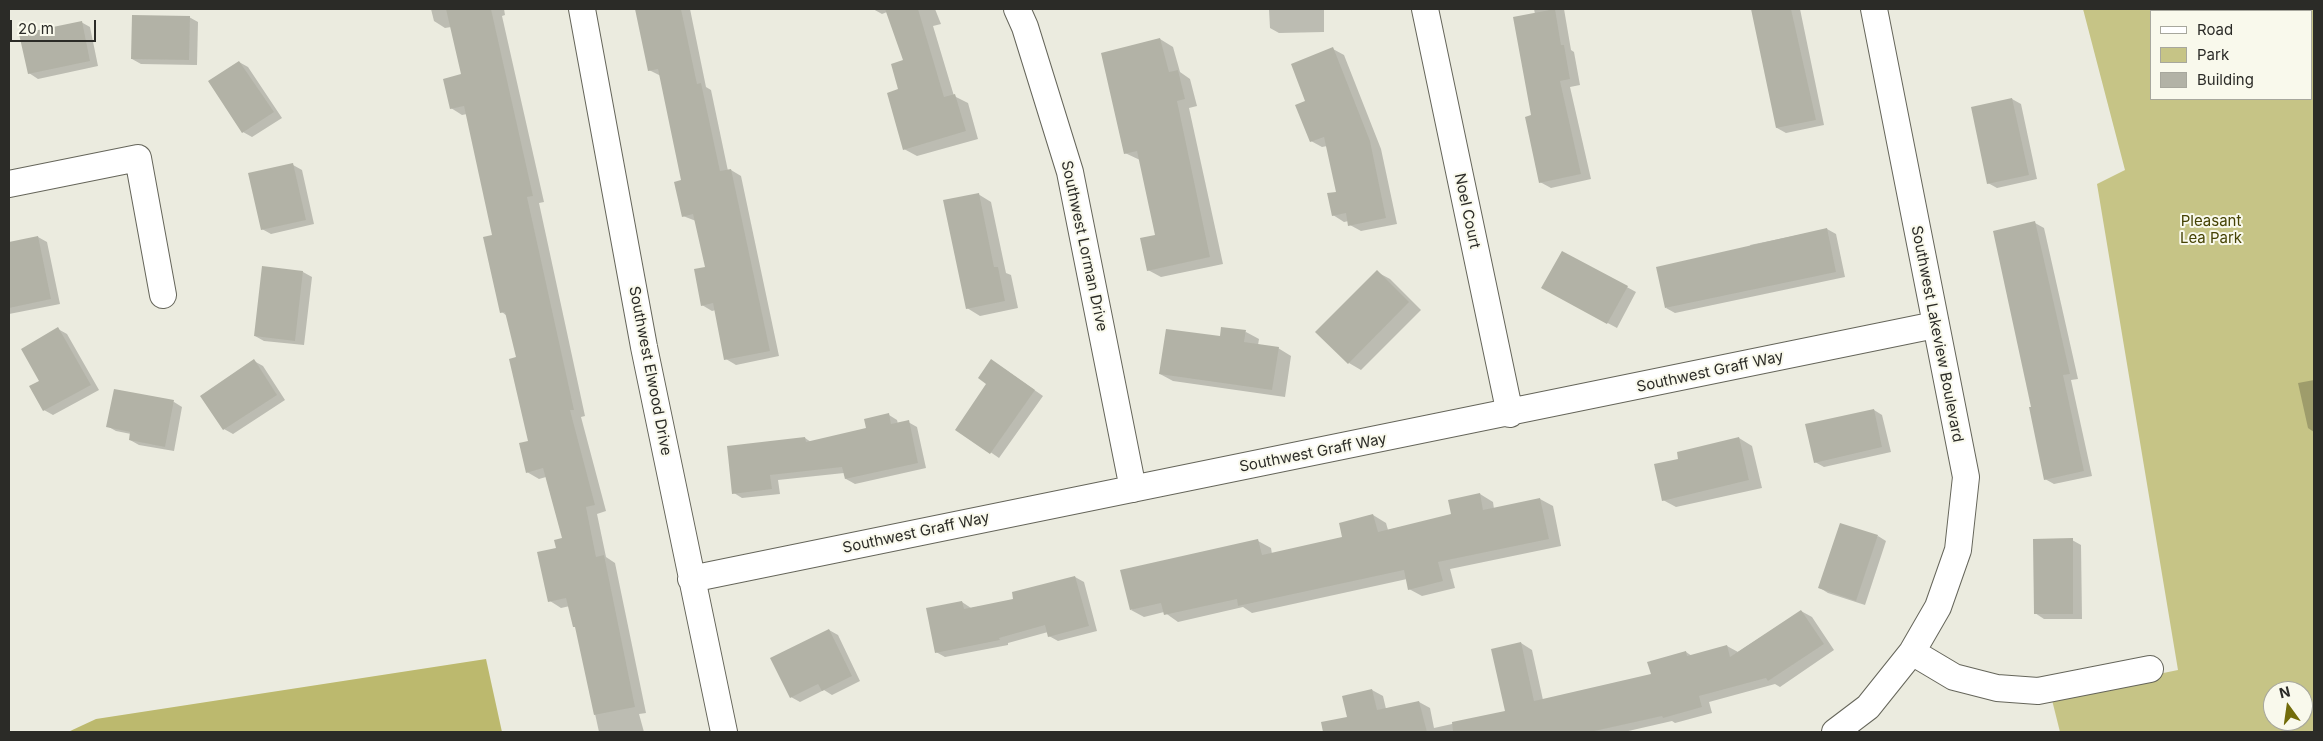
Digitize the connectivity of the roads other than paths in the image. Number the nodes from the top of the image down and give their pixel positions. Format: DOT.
graph roads {
  1 [pos="582,9"];
  2 [pos="1016,9"];
  3 [pos="1425,9"];
  4 [pos="1874,9"];
  5 [pos="9,184"];
  6 [pos="163,295"];
  7 [pos="1936,325"];
  8 [pos="1510,414"];
  9 [pos="1133,489"];
  10 [pos="691,579"];
  11 [pos="1912,652"];
  12 [pos="2150,669"];
  13 [pos="724,732"];
  14 [pos="1835,732"];
  1 -- 10 [label="street, Southwest Elwood Drive"];
  2 -- 9 [label="street, Southwest Lorman Drive"];
  3 -- 8 [label="street, Noel Court"];
  4 -- 7 [label="street, Southwest Lakeview Boulevard"];
  5 -- 6 [label="street"];
  7 -- 8 [label="street, Southwest Graff Way"];
  7 -- 11 [label="street, Southwest Lakeview Boulevard"];
  8 -- 9 [label="street, Southwest Graff Way"];
  9 -- 10 [label="street, Southwest Graff Way"];
  10 -- 13 [label="street, Southwest Elwood Drive"];
  11 -- 12 [label="street"];
  11 -- 14 [label="street"];
}
